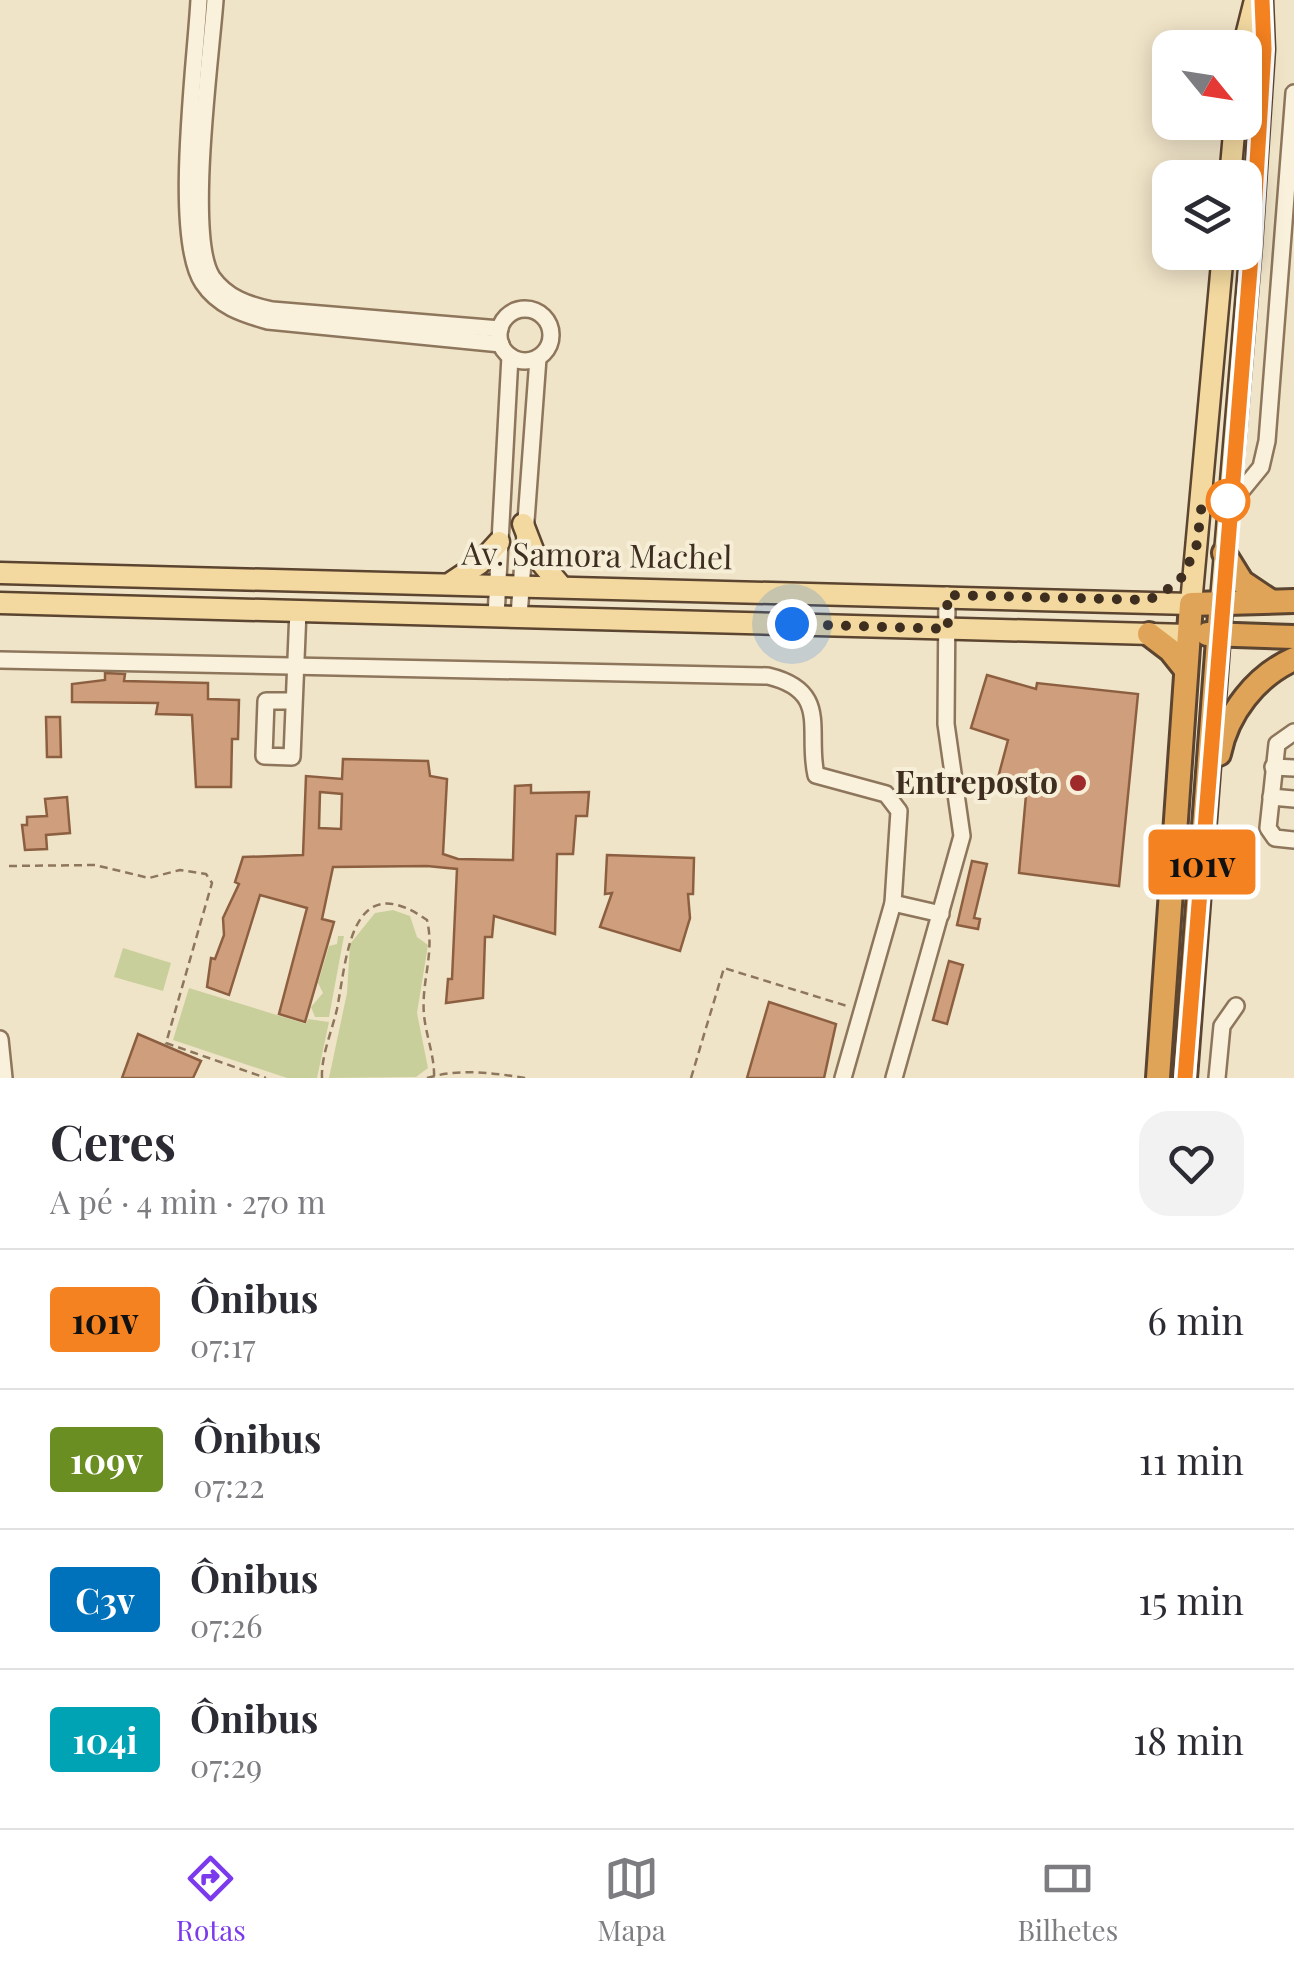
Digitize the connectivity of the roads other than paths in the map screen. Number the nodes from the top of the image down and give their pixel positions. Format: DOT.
graph roads {
  1 [pos="200,0"];
  2 [pos="215,0"];
  3 [pos="1259,0"];
  4 [pos="1249,30"];
  5 [pos="1294,93"];
  6 [pos="1257,160"];
  7 [pos="1282,230"];
  8 [pos="1262,239"];
  9 [pos="1220,270"];
  10 [pos="1250,270"];
  11 [pos="503,343"];
  12 [pos="538,358"];
  13 [pos="1228,508"];
  14 [pos="523,524"];
  15 [pos="499,542"];
  16 [pos="1197,544"];
  17 [pos="1224,553"];
  18 [pos="0,574"];
  19 [pos="452,582"];
  20 [pos="499,585"];
  21 [pos="522,585"];
  22 [pos="560,585"];
  23 [pos="947,595"];
  24 [pos="1149,600"];
  25 [pos="1221,600"];
  26 [pos="1282,601"];
  27 [pos="0,603"];
  28 [pos="1191,604"];
  29 [pos="298,610"];
  30 [pos="496,616"];
  31 [pos="519,616"];
  32 [pos="948,629"];
  33 [pos="1149,634"];
  34 [pos="1219,634"];
  35 [pos="1188,635"];
  36 [pos="1294,637"];
  37 [pos="1294,659"];
  38 [pos="0,660"];
  39 [pos="298,664"];
  40 [pos="1186,670"];
  41 [pos="293,701"];
  42 [pos="1294,732"];
  43 [pos="1273,767"];
  44 [pos="1294,768"];
  45 [pos="1271,798"];
  46 [pos="1294,799"];
  47 [pos="1204,833"];
  48 [pos="1294,840"];
  49 [pos="893,903"];
  50 [pos="940,914"];
  51 [pos="1236,1006"];
  52 [pos="0,1038"];
  53 [pos="4,1078"];
  54 [pos="843,1078"];
  55 [pos="894,1078"];
  56 [pos="1158,1078"];
  57 [pos="1185,1078"];
  58 [pos="1217,1078"];
  1 -- 11 [label="street"];
  2 -- 11 [label="street"];
  3 -- 4 [label="main road"];
  3 -- 6 [label="main road"];
  5 -- 7 [label="street"];
  7 -- 8 [label="street"];
  7 -- 13 [label="street"];
  9 -- 16 [label="main road"];
  10 -- 13 [label="main road"];
  11 -- 12 [label="street"];
  11 -- 12 [label="street"];
  11 -- 15 [label="street"];
  12 -- 14 [label="street"];
  13 -- 17 [label="main road"];
  14 -- 21 [label="street"];
  14 -- 22 [label="main road"];
  15 -- 19 [label="main road"];
  15 -- 20 [label="street"];
  16 -- 24 [label="main road"];
  16 -- 28 [label="main road"];
  17 -- 25 [label="main road"];
  17 -- 26 [label="highway"];
  18 -- 19 [label="main road, Av. Samora Machel"];
  19 -- 20 [label="main road, Av. Samora Machel"];
  20 -- 21 [label="main road, Av. Samora Machel"];
  20 -- 30 [label="street"];
  21 -- 22 [label="main road, Av. Samora Machel"];
  21 -- 31 [label="street"];
  22 -- 23 [label="main road, Av. Samora Machel"];
  23 -- 24 [label="main road, Av. Samora Machel"];
  23 -- 32 [label="street"];
  24 -- 28 [label="main road, Av. Samora Machel"];
  25 -- 26 [label="highway"];
  25 -- 28 [label="highway"];
  25 -- 34 [label="highway"];
  27 -- 29 [label="main road, Av. Samora Machel"];
  28 -- 35 [label="highway"];
  29 -- 30 [label="main road, Av. Samora Machel"];
  29 -- 39 [label="street"];
  30 -- 31 [label="main road, Av. Samora Machel"];
  31 -- 32 [label="main road, Av. Samora Machel"];
  32 -- 33 [label="main road, Av. Samora Machel"];
  32 -- 50 [label="street"];
  33 -- 35 [label="main road, Av. Samora Machel"];
  33 -- 40 [label="highway"];
  34 -- 35 [label="highway"];
  34 -- 36 [label="highway"];
  34 -- 47 [label="highway"];
  35 -- 40 [label="highway"];
  37 -- 47 [label="highway"];
  38 -- 39 [label="street"];
  39 -- 41 [label="street"];
  39 -- 49 [label="street"];
  40 -- 56 [label="highway"];
  42 -- 43 [label="street"];
  43 -- 44 [label="street"];
  43 -- 45 [label="street"];
  45 -- 46 [label="street"];
  45 -- 48 [label="street"];
  47 -- 57 [label="highway"];
  49 -- 50 [label="street"];
  49 -- 54 [label="street"];
  50 -- 55 [label="street"];
  51 -- 58 [label="street"];
  52 -- 53 [label="street"];
}
